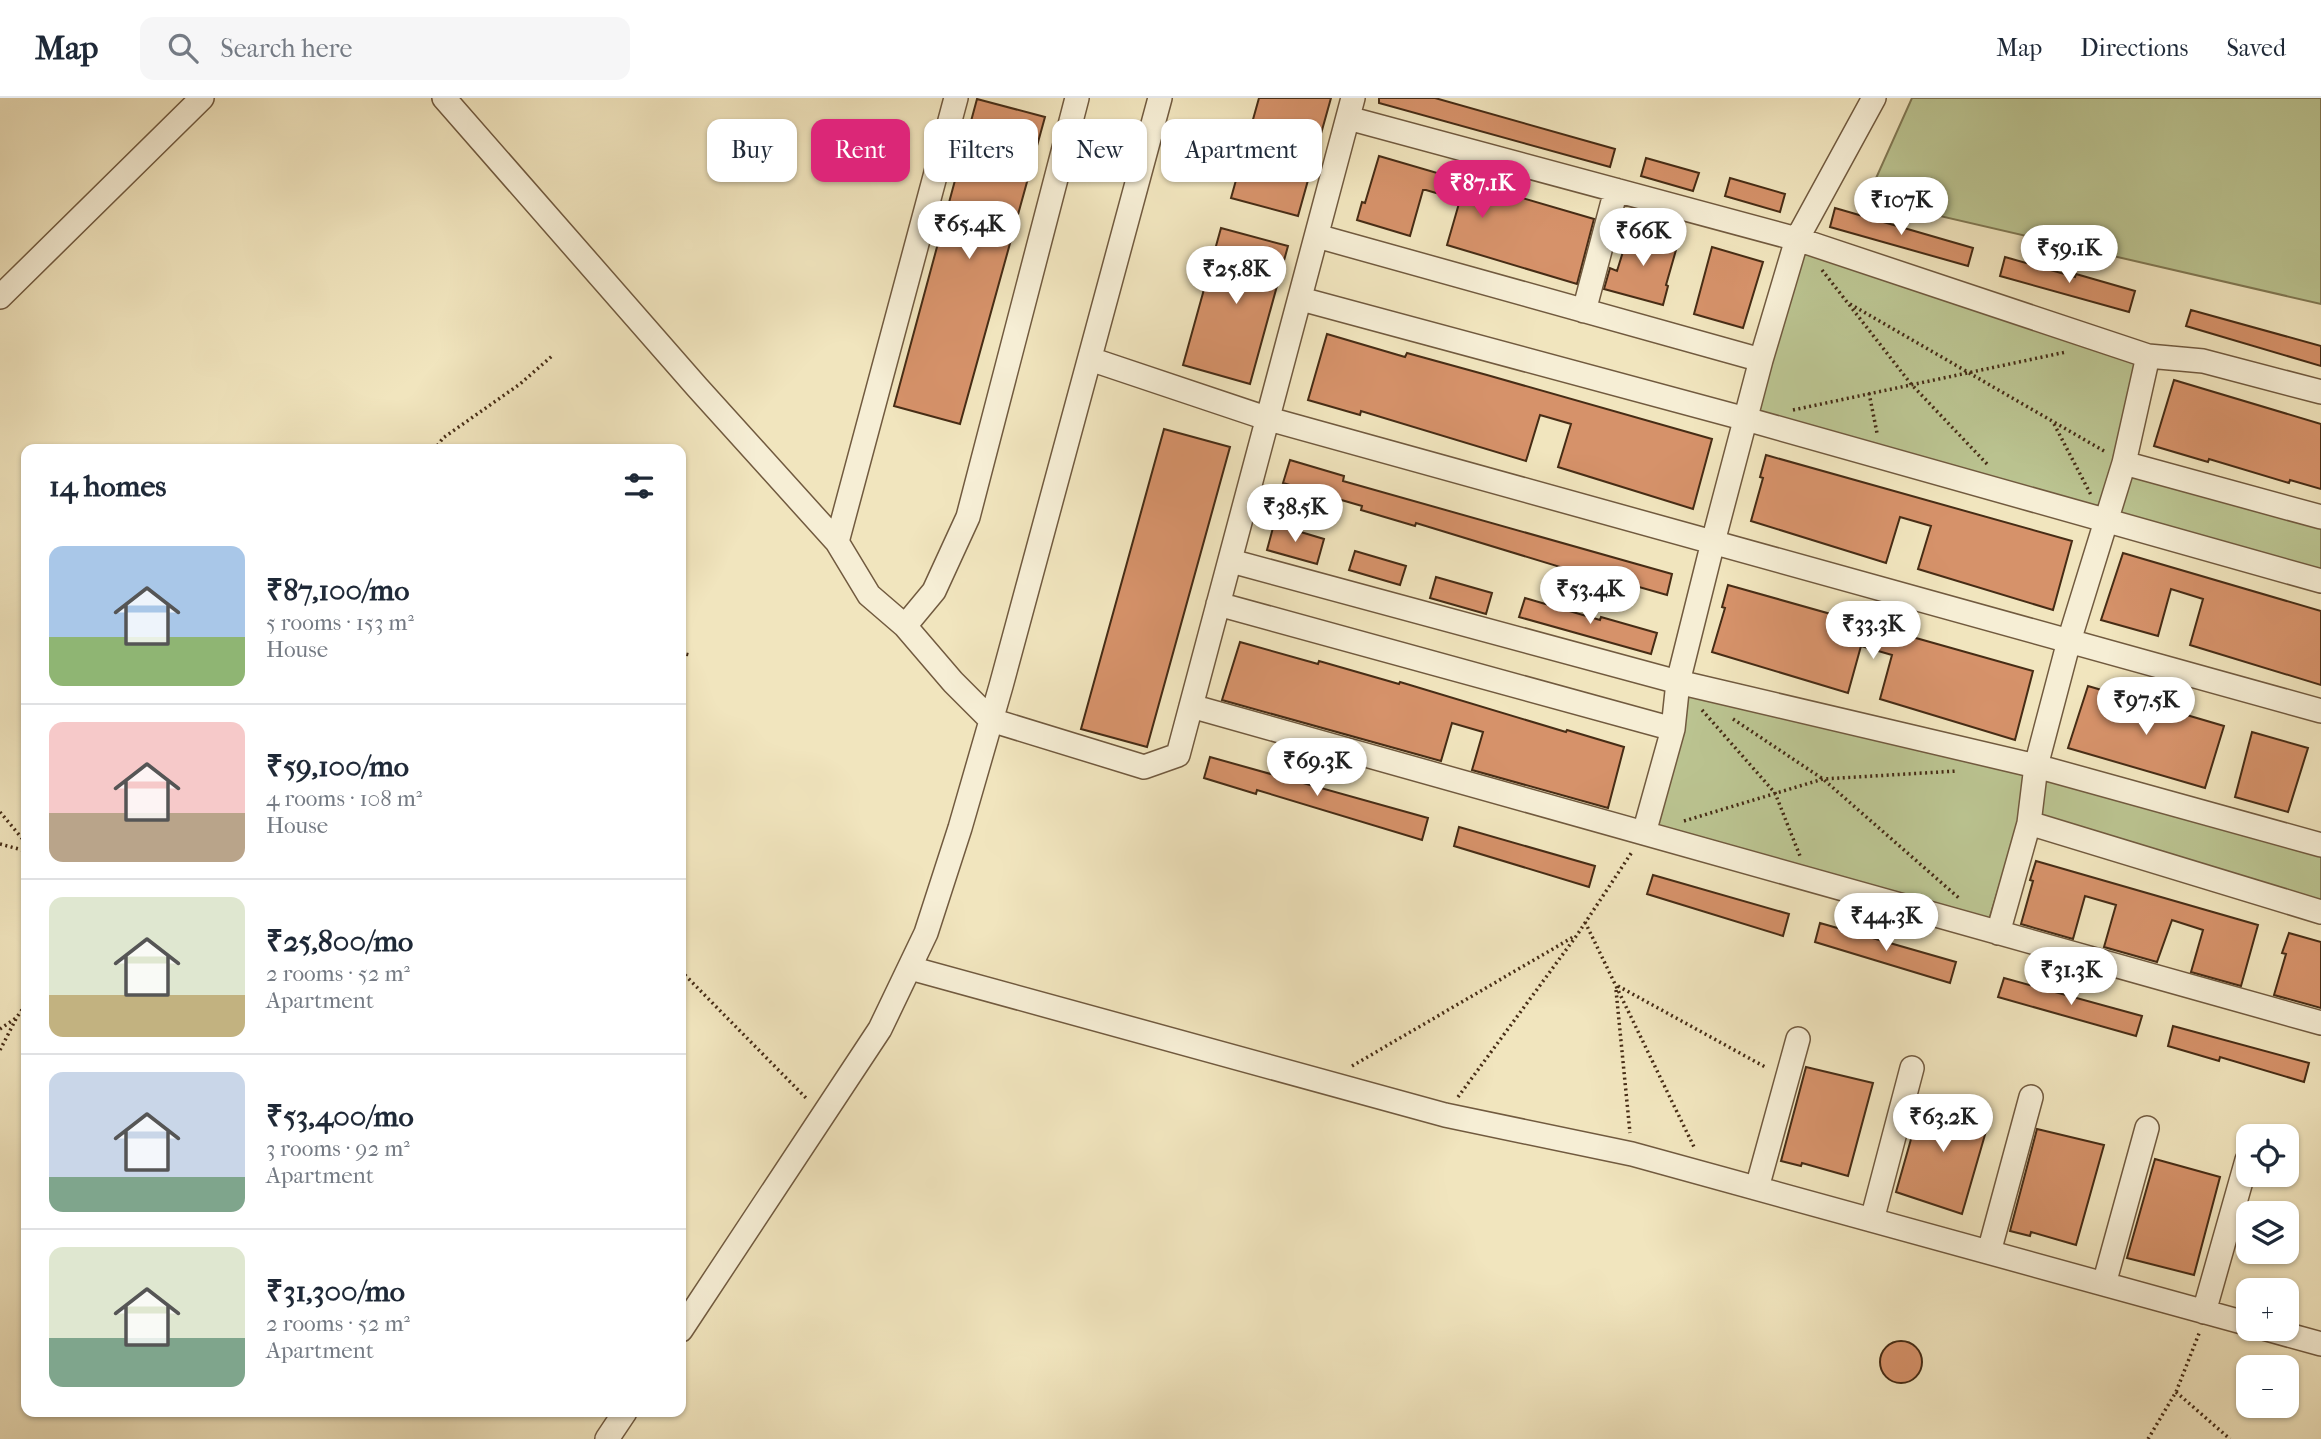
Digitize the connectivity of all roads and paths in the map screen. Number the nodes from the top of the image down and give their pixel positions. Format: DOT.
graph roads {
  1 [pos="202,98"];
  2 [pos="444,98"];
  3 [pos="955,98"];
  4 [pos="1077,98"];
  5 [pos="1160,98"];
  6 [pos="1874,98"];
  7 [pos="1350,108"];
  8 [pos="1616,190"];
  9 [pos="1317,236"];
  10 [pos="1797,239"];
  11 [pos="0,297"];
  12 [pos="1301,299"];
  13 [pos="1848,303"];
  14 [pos="1584,311"];
  15 [pos="2071,351"];
  16 [pos="552,356"];
  17 [pos="2148,356"];
  18 [pos="1090,359"];
  19 [pos="1761,360"];
  20 [pos="1969,373"];
  21 [pos="1912,384"];
  22 [pos="2321,392"];
  23 [pos="1869,393"];
  24 [pos="1784,411"];
  25 [pos="1269,419"];
  26 [pos="1746,419"];
  27 [pos="2053,422"];
  28 [pos="438,444"];
  29 [pos="1881,458"];
  30 [pos="2124,463"];
  31 [pos="1988,465"];
  32 [pos="2321,517"];
  33 [pos="2105,521"];
  34 [pos="837,542"];
  35 [pos="1713,542"];
  36 [pos="1231,561"];
  37 [pos="2321,581"];
  38 [pos="1219,604"];
  39 [pos="905,626"];
  40 [pos="2069,641"];
  41 [pos="686,654"];
  42 [pos="690,655"];
  43 [pos="1678,682"];
  44 [pos="1191,706"];
  45 [pos="2321,711"];
  46 [pos="1723,712"];
  47 [pos="991,720"];
  48 [pos="1673,729"];
  49 [pos="2036,766"];
  50 [pos="1969,770"];
  51 [pos="1823,779"];
  52 [pos="1775,793"];
  53 [pos="0,812"];
  54 [pos="1683,821"];
  55 [pos="2029,823"];
  56 [pos="1644,833"];
  57 [pos="21,837"];
  58 [pos="0,844"];
  59 [pos="2321,845"];
  60 [pos="21,850"];
  61 [pos="1810,880"];
  62 [pos="1967,905"];
  63 [pos="2321,912"];
  64 [pos="1586,922"];
  65 [pos="1998,933"];
  66 [pos="1577,935"];
  67 [pos="910,968"];
  68 [pos="686,976"];
  69 [pos="1616,985"];
  70 [pos="21,1010"];
  71 [pos="16,1017"];
  72 [pos="2321,1023"];
  73 [pos="0,1028"];
  74 [pos="1798,1039"];
  75 [pos="0,1050"];
  76 [pos="1912,1068"];
  77 [pos="1787,1079"];
  78 [pos="1323,1083"];
  79 [pos="2031,1097"];
  80 [pos="823,1115"];
  81 [pos="1445,1115"];
  82 [pos="2147,1128"];
  83 [pos="1632,1154"];
  84 [pos="1706,1174"];
  85 [pos="2239,1187"];
  86 [pos="1757,1188"];
  87 [pos="1872,1220"];
  88 [pos="1989,1252"];
  89 [pos="2104,1284"];
  90 [pos="2204,1312"];
  91 [pos="2236,1321"];
  92 [pos="686,1323"];
  93 [pos="2299,1338"];
  94 [pos="2321,1344"];
  95 [pos="2176,1391"];
  96 [pos="622,1417"];
  97 [pos="607,1439"];
  98 [pos="2148,1439"];
  99 [pos="2230,1439"];
  1 -- 11 [label="street"];
  2 -- 34 [label="street"];
  3 -- 34 [label="street"];
  4 -- 39 [label="street"];
  5 -- 18 [label="street"];
  6 -- 10 [label="street"];
  7 -- 8 [label="street"];
  7 -- 9 [label="street"];
  8 -- 10 [label="street"];
  8 -- 14 [label="street"];
  9 -- 12 [label="street"];
  9 -- 14 [label="street"];
  10 -- 13 [label="path"];
  10 -- 17 [label="street"];
  10 -- 19 [label="street"];
  12 -- 25 [label="street"];
  12 -- 26 [label="street"];
  13 -- 20 [label="path"];
  13 -- 21 [label="path"];
  14 -- 19 [label="street"];
  15 -- 20 [label="path"];
  16 -- 28 [label="path"];
  17 -- 22 [label="street"];
  17 -- 30 [label="street"];
  18 -- 25 [label="street"];
  18 -- 47 [label="street"];
  19 -- 26 [label="street"];
  20 -- 21 [label="path"];
  20 -- 27 [label="path"];
  21 -- 23 [label="path"];
  21 -- 31 [label="path"];
  23 -- 24 [label="path"];
  23 -- 29 [label="path"];
  25 -- 35 [label="street"];
  25 -- 36 [label="street"];
  26 -- 29 [label="street"];
  26 -- 35 [label="street"];
  27 -- 30 [label="path"];
  27 -- 33 [label="path"];
  29 -- 33 [label="street"];
  30 -- 32 [label="street"];
  30 -- 33 [label="street"];
  33 -- 37 [label="street"];
  33 -- 40 [label="street"];
  34 -- 39 [label="street"];
  35 -- 40 [label="street"];
  35 -- 43 [label="street"];
  36 -- 38 [label="street"];
  36 -- 43 [label="street"];
  38 -- 44 [label="street"];
  38 -- 48 [label="street"];
  39 -- 47 [label="street"];
  40 -- 45 [label="street"];
  40 -- 49 [label="street"];
  41 -- 42 [label="path"];
  43 -- 48 [label="street"];
  43 -- 49 [label="street"];
  43 -- 52 [label="path"];
  44 -- 47 [label="street"];
  44 -- 56 [label="street"];
  46 -- 51 [label="path"];
  47 -- 67 [label="street"];
  48 -- 56 [label="street"];
  49 -- 55 [label="street"];
  49 -- 59 [label="street"];
  50 -- 51 [label="path"];
  51 -- 52 [label="path"];
  51 -- 62 [label="path"];
  52 -- 54 [label="path"];
  52 -- 61 [label="path"];
  53 -- 57 [label="path"];
  55 -- 63 [label="street"];
  55 -- 65 [label="street"];
  56 -- 61 [label="street"];
  56 -- 64 [label="path"];
  58 -- 60 [label="path"];
  61 -- 65 [label="street"];
  64 -- 66 [label="path"];
  64 -- 69 [label="path"];
  65 -- 72 [label="street"];
  66 -- 78 [label="path"];
  66 -- 81 [label="path"];
  67 -- 78 [label="street"];
  67 -- 80 [label="street"];
  68 -- 80 [label="path"];
  69 -- 77 [label="path"];
  69 -- 83 [label="path"];
  69 -- 84 [label="path"];
  70 -- 71 [label="path"];
  71 -- 73 [label="path"];
  71 -- 75 [label="path"];
  74 -- 77 [label="street"];
  76 -- 87 [label="street"];
  77 -- 86 [label="street"];
  78 -- 81 [label="street"];
  79 -- 88 [label="street"];
  80 -- 92 [label="street"];
  81 -- 83 [label="street"];
  82 -- 89 [label="street"];
  83 -- 84 [label="street"];
  84 -- 86 [label="street"];
  85 -- 90 [label="street"];
  86 -- 87 [label="street"];
  87 -- 88 [label="street"];
  88 -- 89 [label="street"];
  89 -- 90 [label="street"];
  90 -- 91 [label="street"];
  90 -- 95 [label="path"];
  93 -- 94 [label="street"];
  95 -- 98 [label="path"];
  95 -- 99 [label="path"];
  96 -- 97 [label="street"];
}
